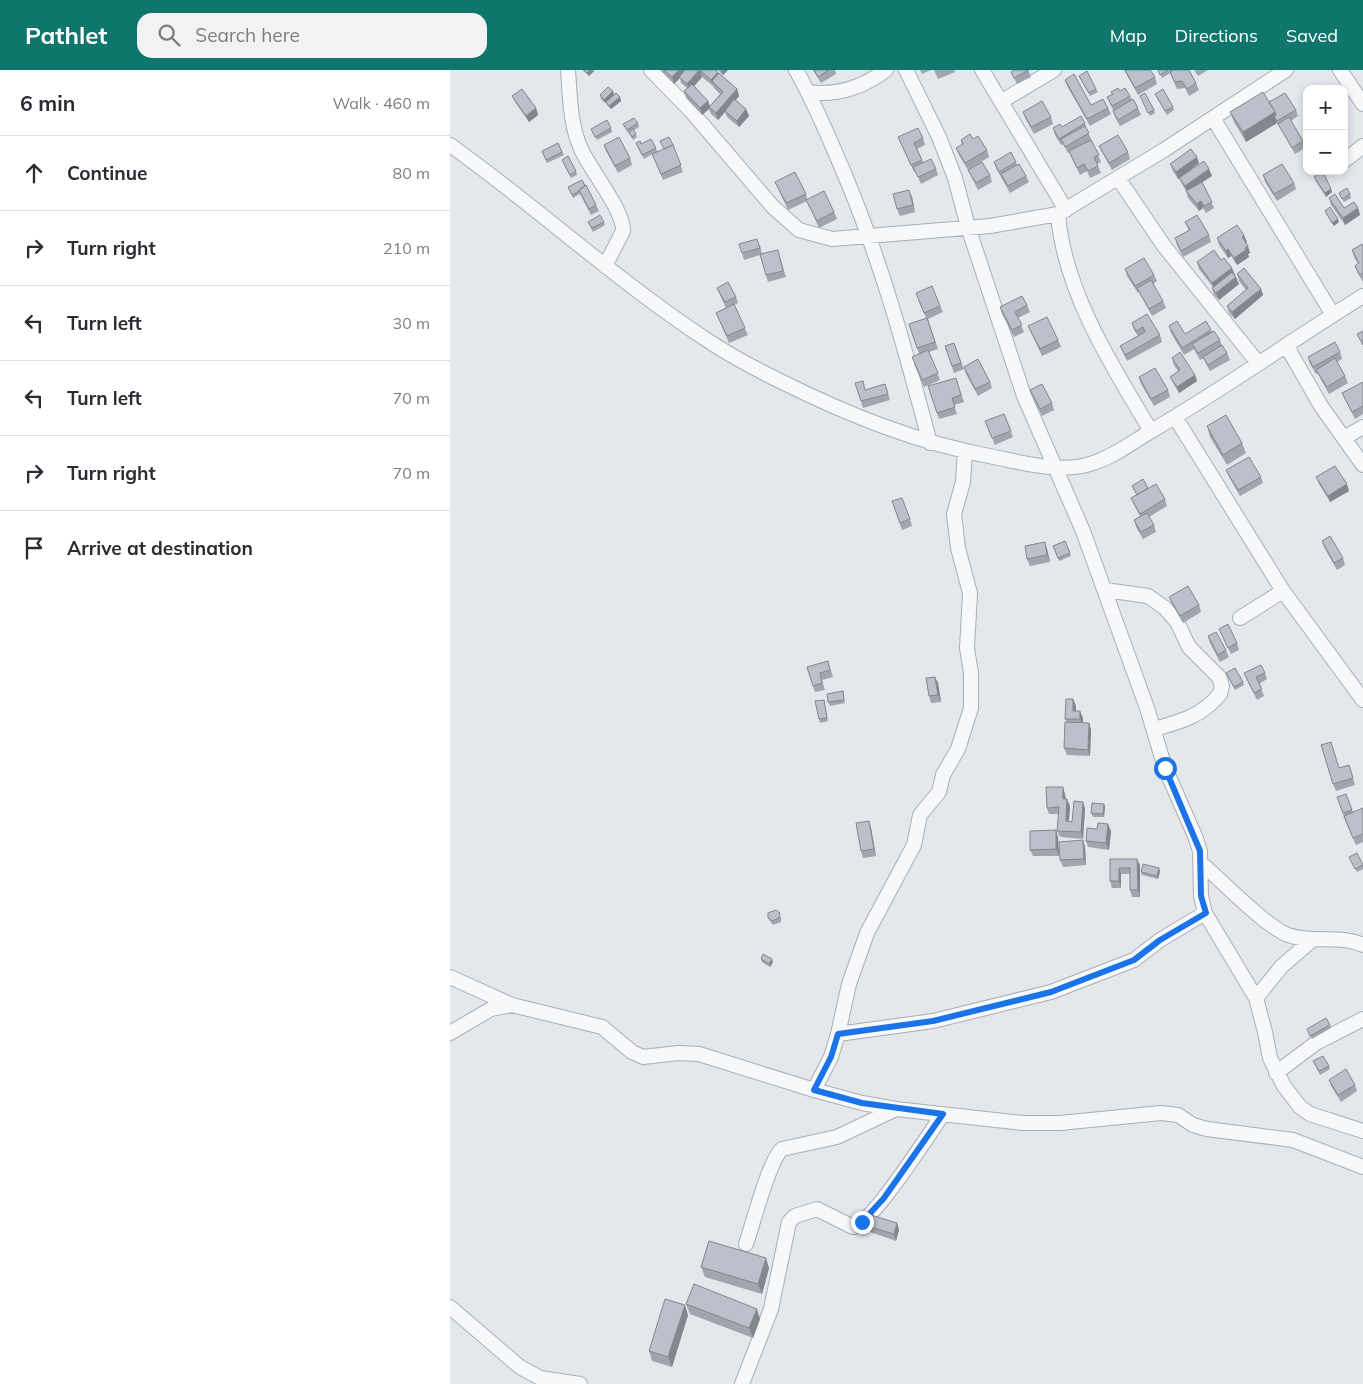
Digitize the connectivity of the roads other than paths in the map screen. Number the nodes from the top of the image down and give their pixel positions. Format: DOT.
graph roads {
  1 [pos="568,70"];
  2 [pos="651,70"];
  3 [pos="796,70"];
  4 [pos="886,70"];
  5 [pos="906,70"];
  6 [pos="982,70"];
  7 [pos="1054,70"];
  8 [pos="1286,70"];
  9 [pos="1340,70"];
  10 [pos="808,92"];
  11 [pos="1002,101"];
  12 [pos="1363,104"];
  13 [pos="1213,118"];
  14 [pos="450,145"];
  15 [pos="1363,146"];
  16 [pos="1348,158"];
  17 [pos="1118,178"];
  18 [pos="1062,212"];
  19 [pos="968,227"];
  20 [pos="869,236"];
  21 [pos="605,266"];
  22 [pos="1363,296"];
  23 [pos="1333,315"];
  24 [pos="1286,345"];
  25 [pos="1258,364"];
  26 [pos="1176,417"];
  27 [pos="1363,427"];
  28 [pos="1151,431"];
  29 [pos="1344,438"];
  30 [pos="930,443"];
  31 [pos="966,452"];
  32 [pos="1363,465"];
  33 [pos="1054,466"];
  34 [pos="1105,590"];
  35 [pos="1283,591"];
  36 [pos="1240,618"];
  37 [pos="1363,700"];
  38 [pos="1154,729"];
  39 [pos="1201,863"];
  40 [pos="1206,913"];
  41 [pos="1363,931"];
  42 [pos="1312,940"];
  43 [pos="1357,942"];
  44 [pos="450,978"];
  45 [pos="1256,998"];
  46 [pos="512,1005"];
  47 [pos="1363,1019"];
  48 [pos="450,1033"];
  49 [pos="838,1034"];
  50 [pos="1276,1073"];
  51 [pos="814,1090"];
  52 [pos="896,1109"];
  53 [pos="943,1114"];
  54 [pos="1363,1131"];
  55 [pos="1363,1167"];
  56 [pos="746,1244"];
  57 [pos="450,1307"];
  58 [pos="580,1384"];
  59 [pos="742,1384"];
  1 -- 21 [label="street"];
  2 -- 20 [label="street"];
  3 -- 10 [label="street"];
  4 -- 10 [label="street"];
  5 -- 19 [label="street"];
  6 -- 11 [label="street"];
  7 -- 11 [label="street"];
  8 -- 13 [label="street"];
  9 -- 12 [label="street"];
  10 -- 20 [label="street"];
  11 -- 18 [label="street"];
  13 -- 17 [label="street"];
  13 -- 23 [label="street"];
  14 -- 21 [label="street"];
  15 -- 16 [label="street"];
  17 -- 18 [label="street"];
  17 -- 25 [label="street"];
  18 -- 19 [label="street"];
  18 -- 28 [label="street"];
  19 -- 20 [label="street"];
  19 -- 33 [label="street"];
  20 -- 30 [label="street"];
  21 -- 30 [label="street"];
  22 -- 23 [label="street"];
  23 -- 24 [label="street"];
  24 -- 25 [label="street"];
  24 -- 29 [label="street"];
  25 -- 26 [label="street"];
  26 -- 28 [label="street"];
  26 -- 35 [label="street"];
  27 -- 29 [label="street"];
  28 -- 33 [label="street"];
  29 -- 32 [label="street"];
  30 -- 31 [label="street"];
  31 -- 33 [label="street"];
  31 -- 49 [label="street"];
  33 -- 34 [label="street"];
  34 -- 38 [label="street"];
  34 -- 38 [label="street"];
  35 -- 36 [label="street"];
  35 -- 37 [label="street"];
  38 -- 39 [label="street"];
  39 -- 40 [label="street"];
  39 -- 42 [label="street"];
  40 -- 45 [label="street"];
  40 -- 49 [label="street"];
  41 -- 43 [label="street"];
  42 -- 43 [label="street"];
  42 -- 45 [label="street"];
  44 -- 46 [label="street"];
  45 -- 50 [label="street"];
  46 -- 48 [label="street"];
  46 -- 51 [label="street"];
  47 -- 50 [label="street"];
  49 -- 51 [label="street"];
  50 -- 54 [label="street"];
  51 -- 52 [label="street"];
  52 -- 53 [label="street"];
  52 -- 56 [label="street"];
  53 -- 55 [label="street"];
  53 -- 59 [label="street"];
  57 -- 58 [label="street"];
}
